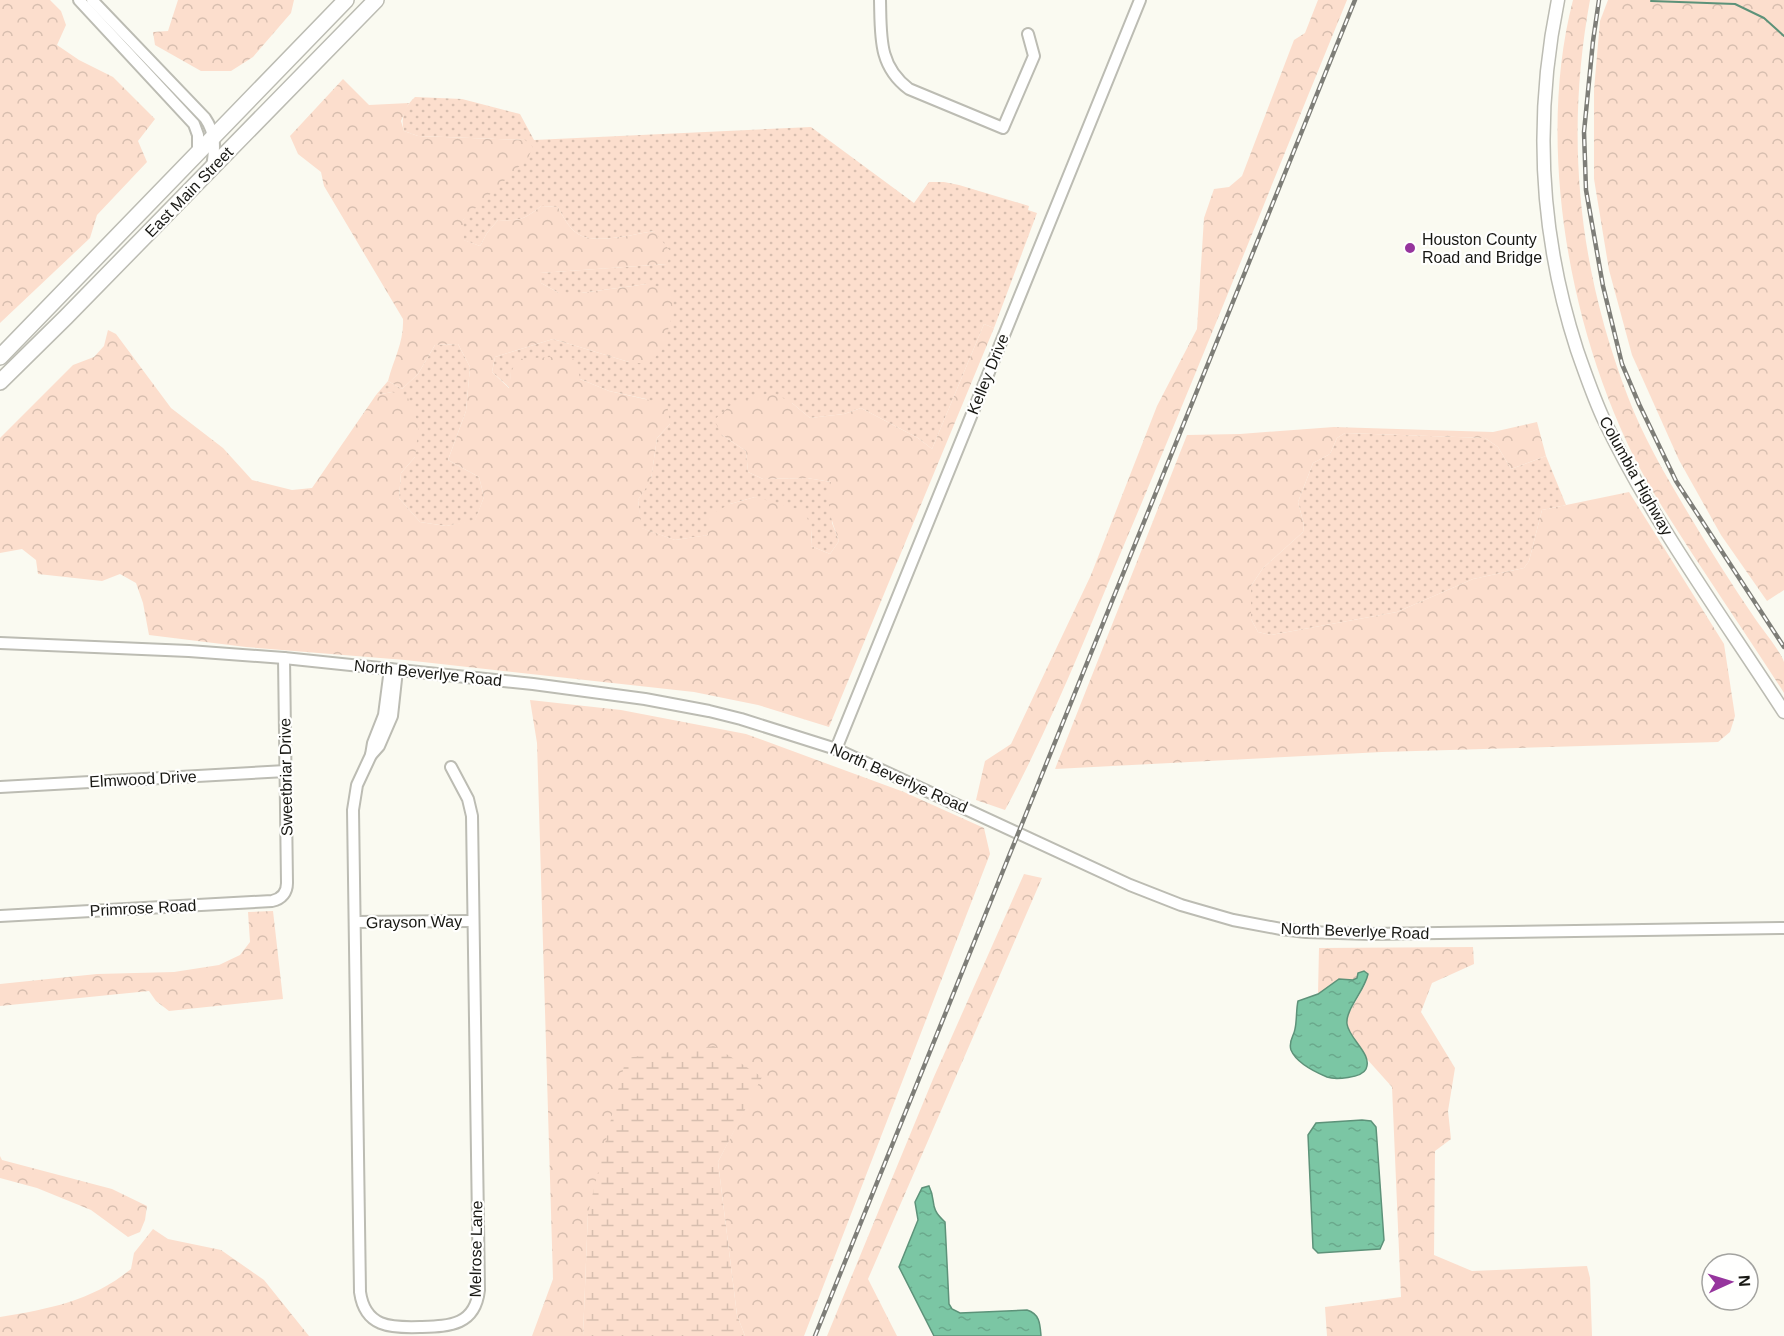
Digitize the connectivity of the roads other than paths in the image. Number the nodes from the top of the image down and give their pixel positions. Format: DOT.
graph roads {
  1 [pos="79,0"];
  2 [pos="92,0"];
  3 [pos="346,0"];
  4 [pos="375,0"];
  5 [pos="880,0"];
  6 [pos="1140,0"];
  7 [pos="1558,0"];
  8 [pos="1028,34"];
  9 [pos="205,118"];
  10 [pos="229,120"];
  11 [pos="213,136"];
  12 [pos="198,152"];
  13 [pos="212,168"];
  14 [pos="0,357"];
  15 [pos="0,382"];
  16 [pos="0,643"];
  17 [pos="284,658"];
  18 [pos="393,670"];
  19 [pos="1784,712"];
  20 [pos="836,749"];
  21 [pos="451,767"];
  22 [pos="286,771"];
  23 [pos="0,787"];
  24 [pos="284,895"];
  25 [pos="0,916"];
  26 [pos="473,921"];
  27 [pos="355,922"];
  28 [pos="1784,928"];
  1 -- 12 [label="street"];
  2 -- 9 [label="street"];
  3 -- 10 [label="highway, East Main Street"];
  4 -- 13 [label="highway, East Main Street"];
  5 -- 8 [label="street"];
  6 -- 20 [label="street, Kelley Drive"];
  7 -- 19 [label="main road, Columbia Highway"];
  9 -- 10 [label="street"];
  9 -- 11 [label="street"];
  10 -- 11 [label="highway, East Main Street"];
  11 -- 12 [label="highway, East Main Street"];
  11 -- 13 [label="street"];
  12 -- 14 [label="highway, East Main Street"];
  13 -- 15 [label="highway, East Main Street"];
  16 -- 17 [label="street, North Beverlye Road"];
  17 -- 18 [label="street, North Beverlye Road"];
  17 -- 22 [label="street, Sweetbriar Drive"];
  18 -- 20 [label="street, North Beverlye Road"];
  18 -- 27 [label="street, Melrose Lane"];
  20 -- 28 [label="street, North Beverlye Road"];
  21 -- 26 [label="street, Melrose Lane"];
  22 -- 23 [label="street, Elmwood Drive"];
  22 -- 24 [label="street, Sweetbriar Drive"];
  24 -- 25 [label="street, Primrose Road"];
  26 -- 27 [label="street, Grayson Way"];
  26 -- 27 [label="street, Melrose Lane"];
}
